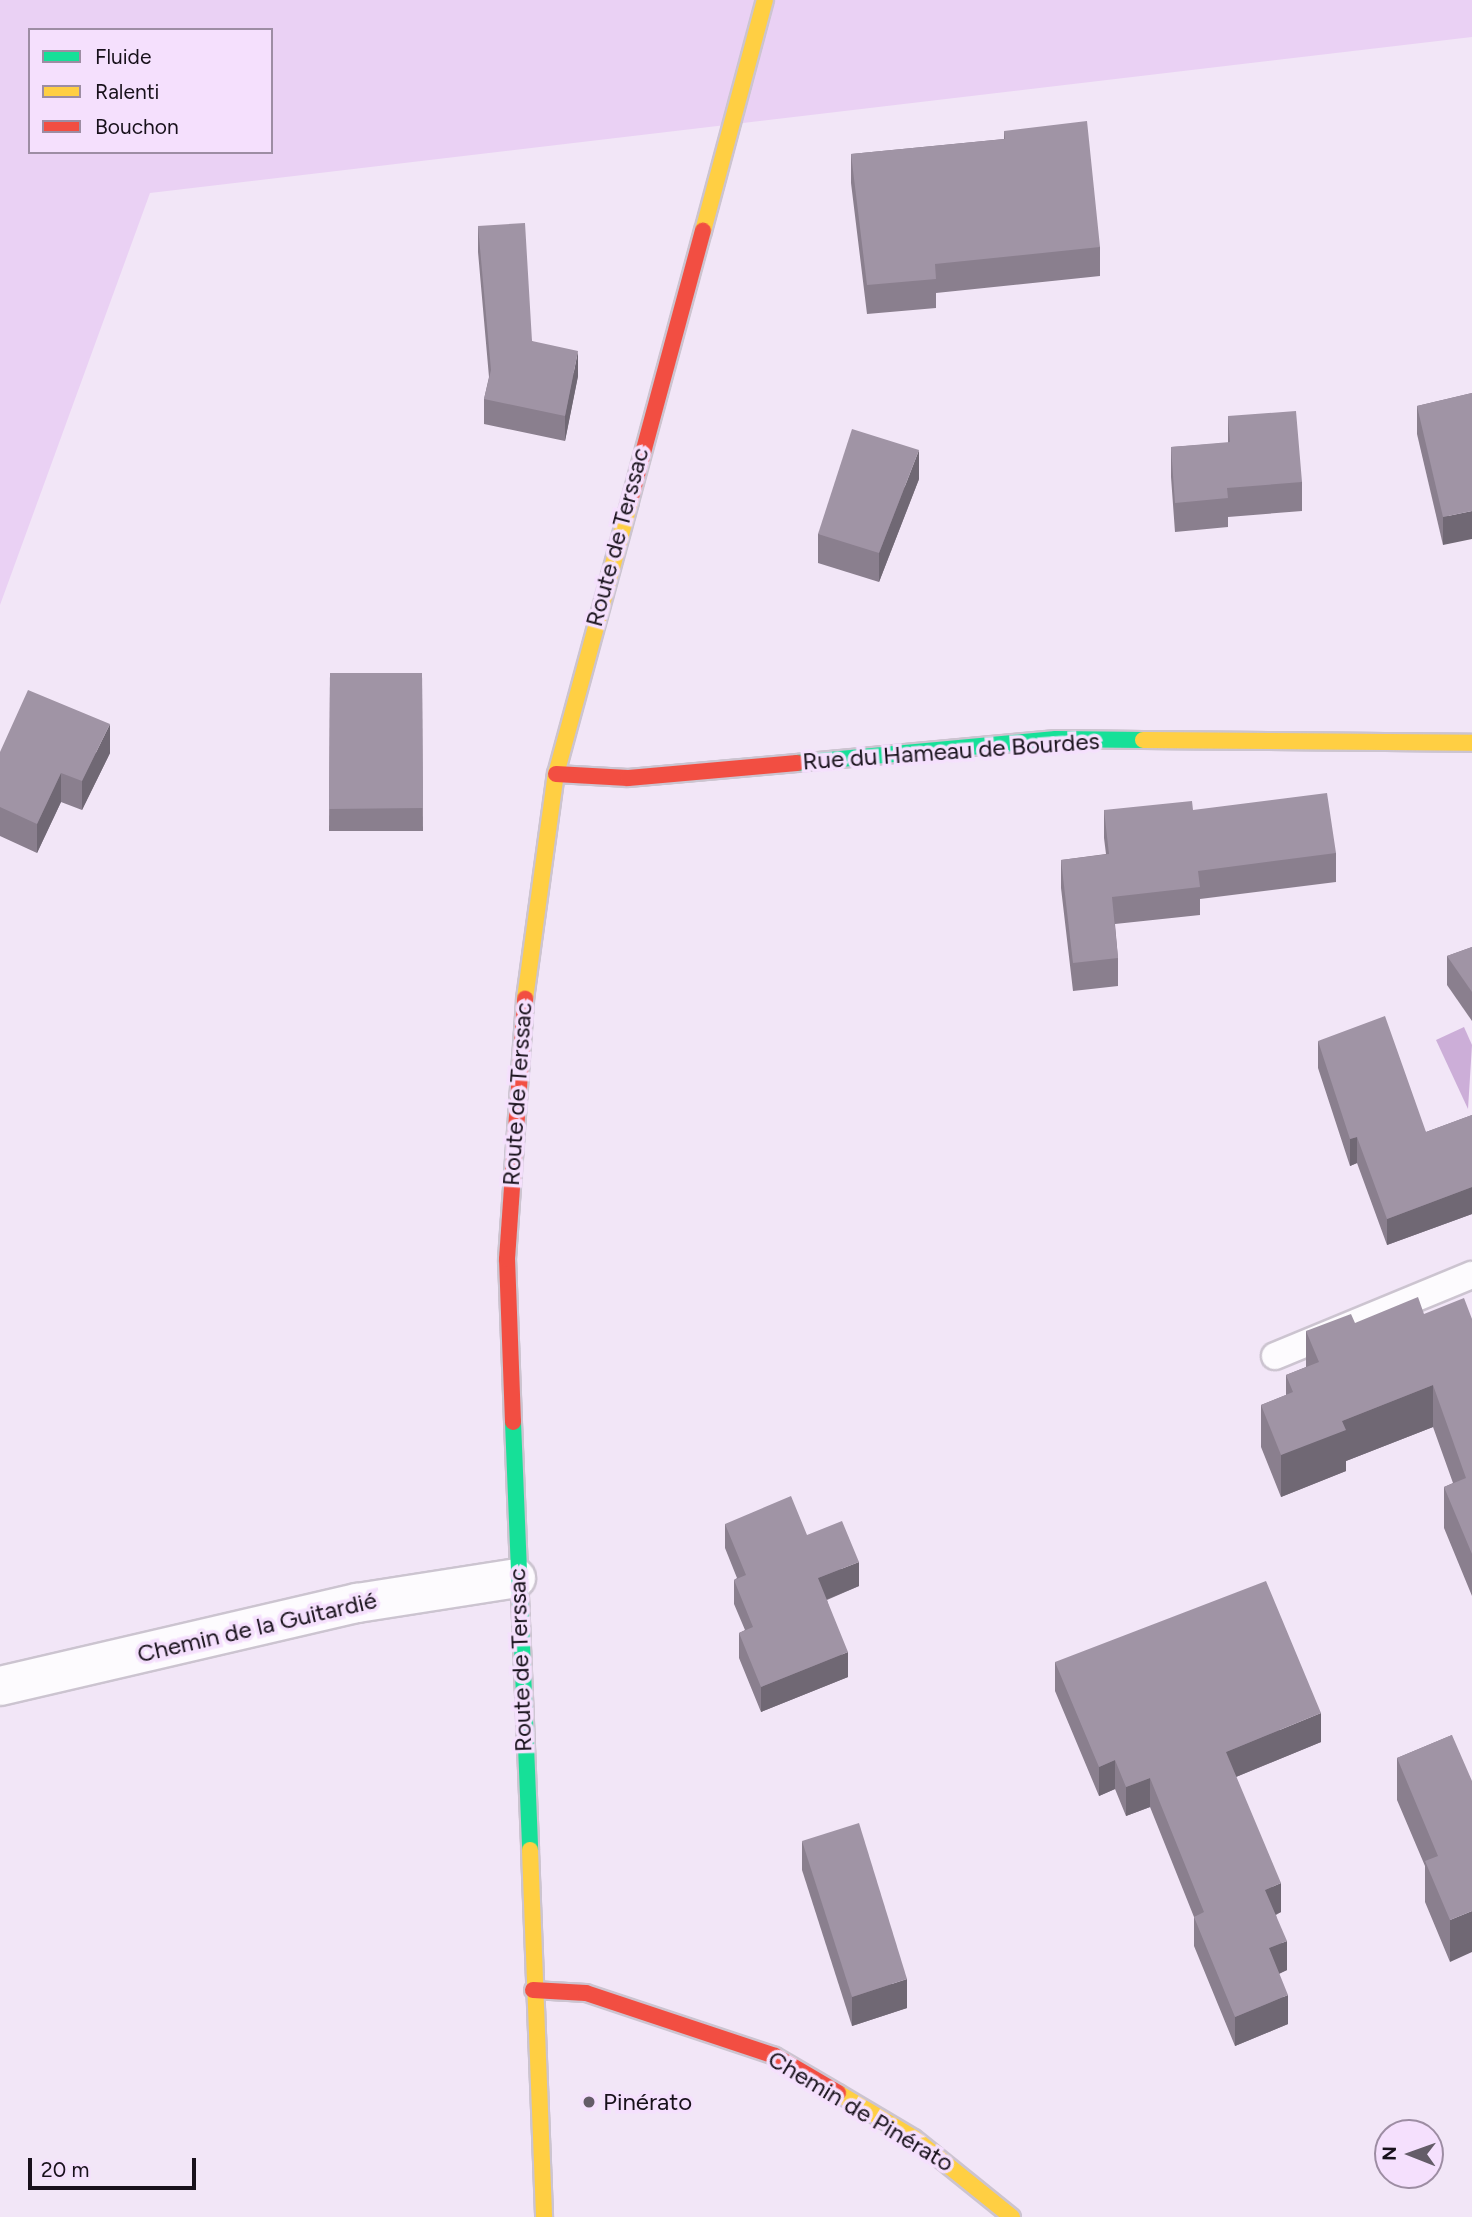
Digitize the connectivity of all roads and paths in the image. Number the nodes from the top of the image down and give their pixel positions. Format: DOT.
graph roads {
  1 [pos="765,0"];
  2 [pos="1471,746"];
  3 [pos="556,774"];
  4 [pos="1472,1275"];
  5 [pos="1275,1356"];
  6 [pos="516,1578"];
  7 [pos="0,1686"];
  8 [pos="533,1990"];
  9 [pos="544,2217"];
  10 [pos="1012,2217"];
  1 -- 3 [label="street, Route de Terssac"];
  2 -- 3 [label="street, Rue du Hameau de Bourdes"];
  3 -- 6 [label="street, Route de Terssac"];
  4 -- 5 [label="lane"];
  6 -- 7 [label="street, Chemin de la Guitardié"];
  6 -- 8 [label="street, Route de Terssac"];
  8 -- 9 [label="street, Route de Terssac"];
  8 -- 10 [label="street, Chemin de Pinérato"];
}
